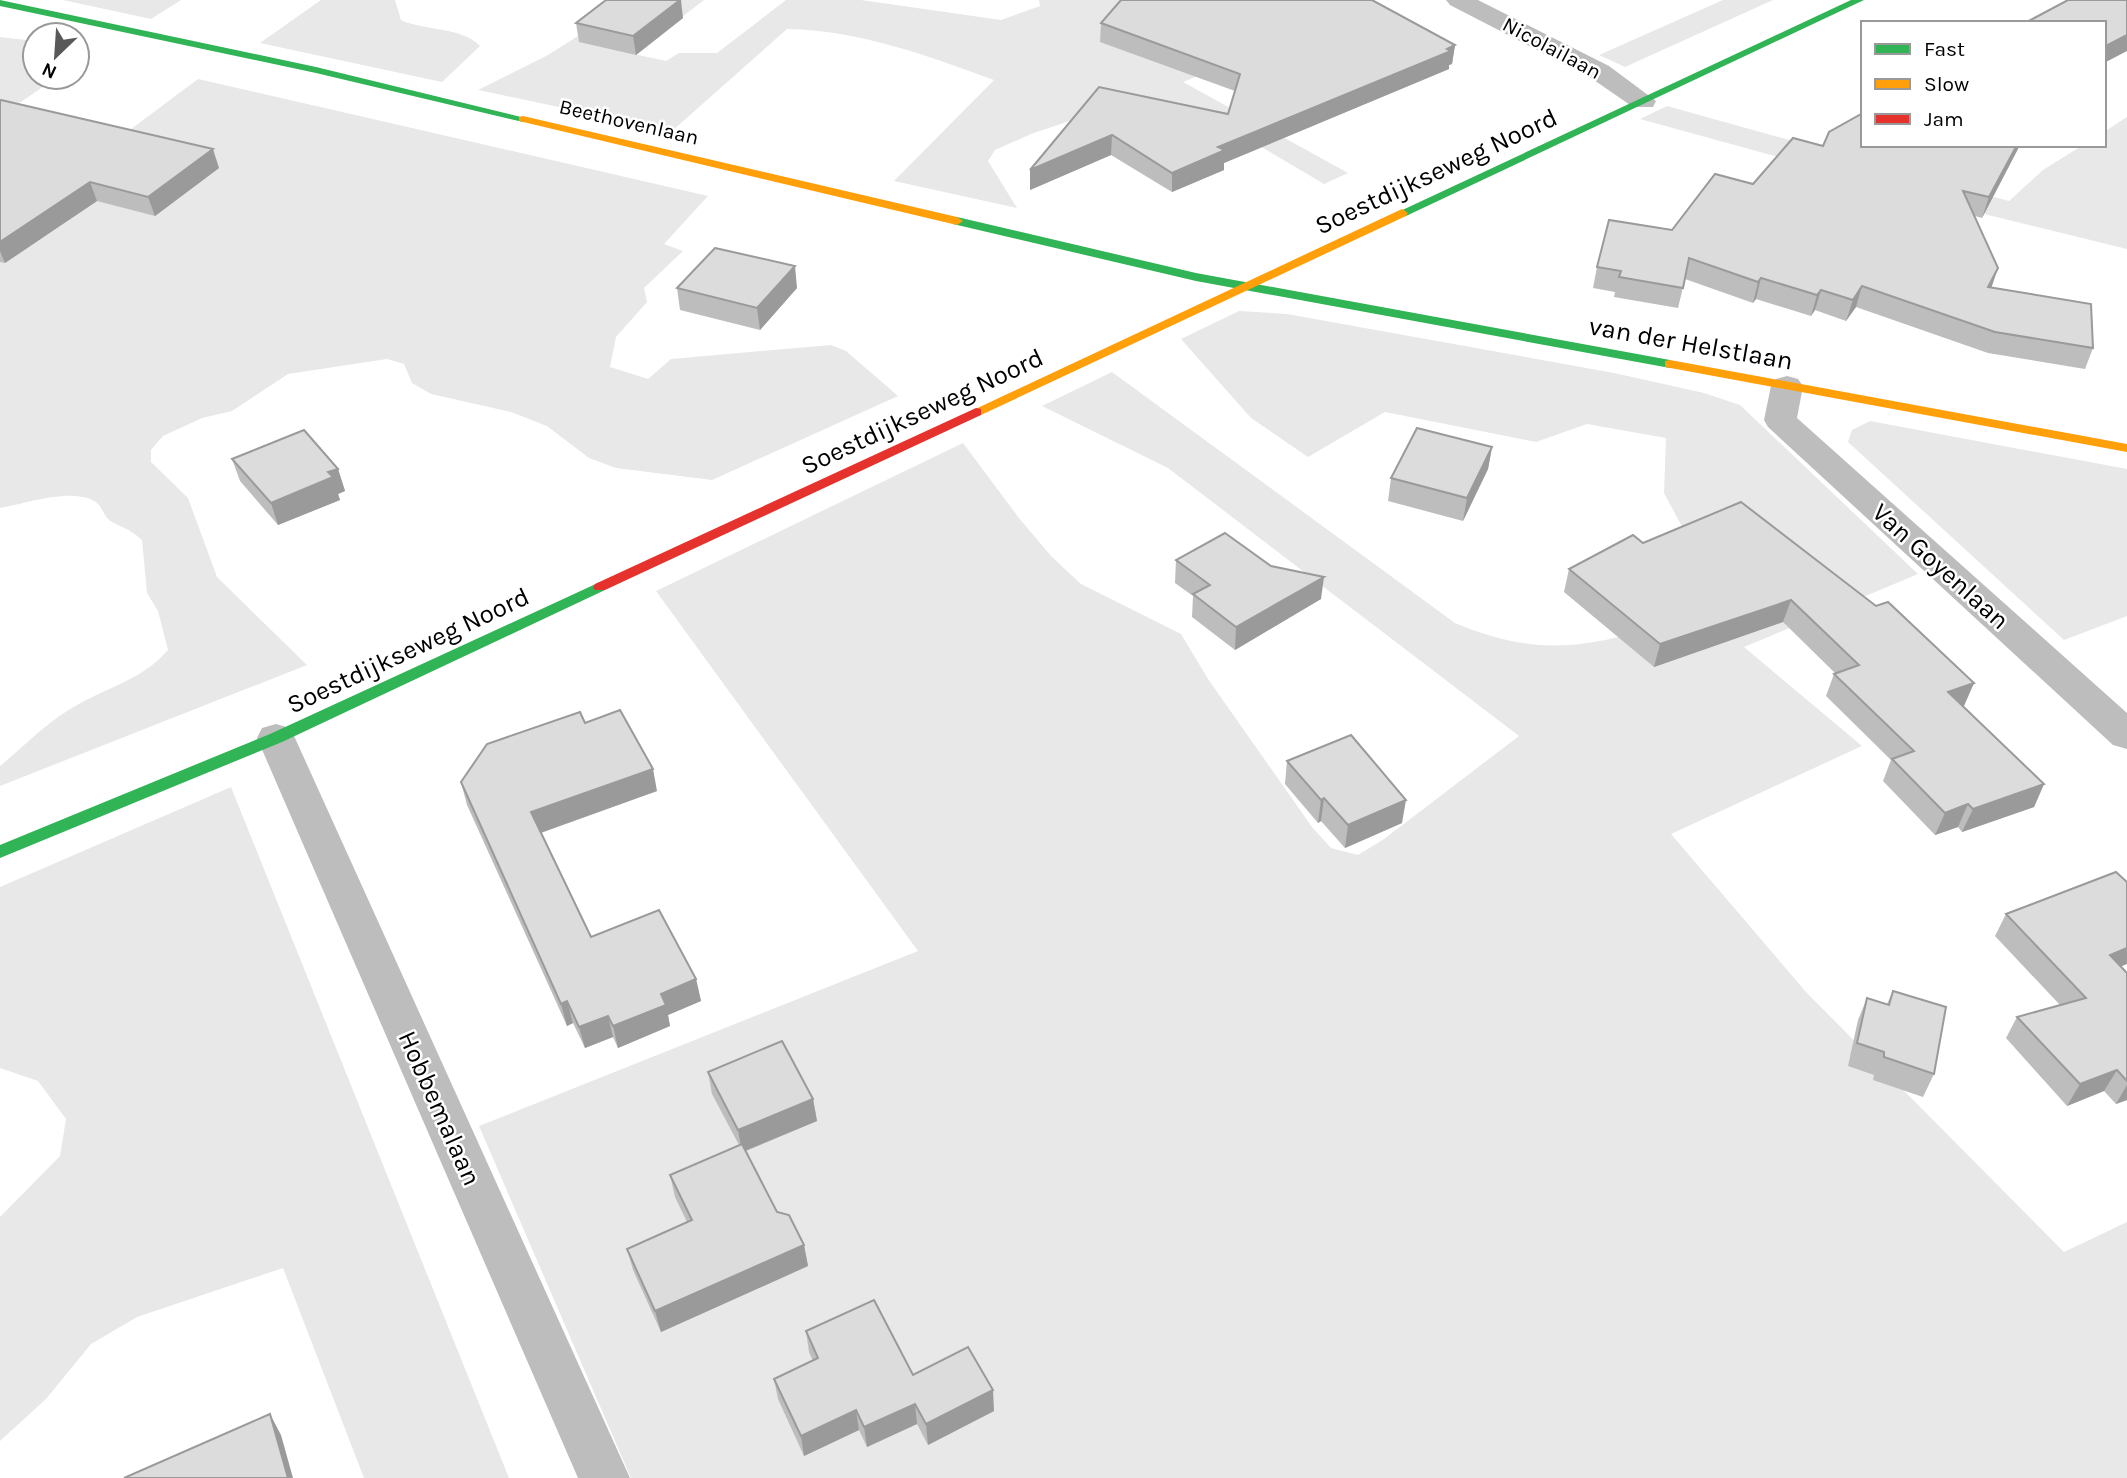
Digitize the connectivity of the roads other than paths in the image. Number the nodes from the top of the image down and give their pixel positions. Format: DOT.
graph roads {
  1 [pos="1459,0"];
  2 [pos="1859,0"];
  3 [pos="0,3"];
  4 [pos="1643,101"];
  5 [pos="1247,287"];
  6 [pos="1787,386"];
  7 [pos="2127,447"];
  8 [pos="2127,735"];
  9 [pos="276,738"];
  10 [pos="0,852"];
  11 [pos="604,1478"];
  1 -- 4 [label="street, Nicolailaan"];
  2 -- 4 [label="street, Soestdijkseweg Noord"];
  3 -- 5 [label="street, Beethovenlaan"];
  4 -- 5 [label="street, Soestdijkseweg Noord"];
  5 -- 6 [label="street, van der Helstlaan"];
  5 -- 9 [label="street, Soestdijkseweg Noord"];
  6 -- 7 [label="street, van der Helstlaan"];
  6 -- 8 [label="street, Van Goyenlaan"];
  9 -- 10 [label="street, Soestdijkseweg Noord"];
  9 -- 11 [label="street, Hobbemalaan"];
}
